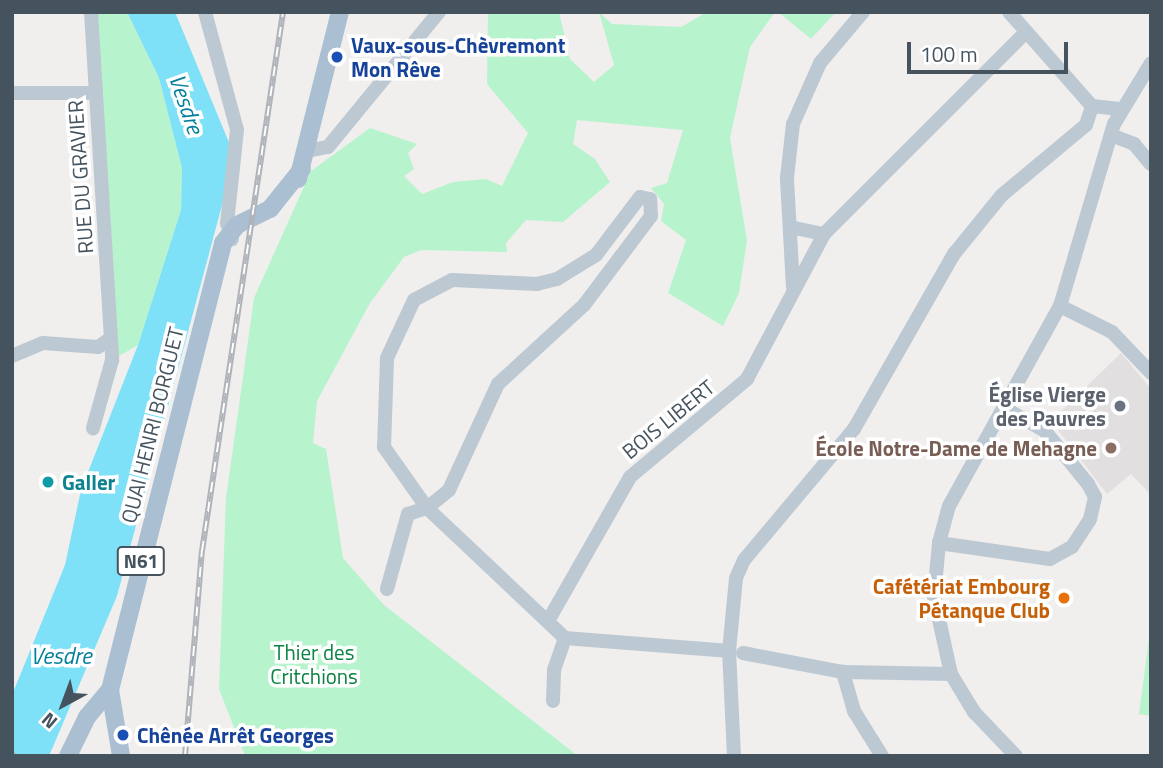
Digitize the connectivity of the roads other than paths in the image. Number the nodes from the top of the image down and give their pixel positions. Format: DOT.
graph roads {
  1 [pos="91,12"];
  2 [pos="205,12"];
  3 [pos="340,12"];
  4 [pos="439,12"];
  5 [pos="863,12"];
  6 [pos="1009,12"];
  7 [pos="1026,32"];
  8 [pos="1151,63"];
  9 [pos="12,93"];
  10 [pos="96,93"];
  11 [pos="1092,106"];
  12 [pos="1120,109"];
  13 [pos="1111,135"];
  14 [pos="307,151"];
  15 [pos="1151,164"];
  16 [pos="790,226"];
  17 [pos="824,234"];
  18 [pos="232,237"];
  19 [pos="793,287"];
  20 [pos="1060,306"];
  21 [pos="110,339"];
  22 [pos="12,356"];
  23 [pos="1151,373"];
  24 [pos="1004,408"];
  25 [pos="93,428"];
  26 [pos="428,508"];
  27 [pos="939,542"];
  28 [pos="387,589"];
  29 [pos="548,621"];
  30 [pos="565,638"];
  31 [pos="736,652"];
  32 [pos="843,672"];
  33 [pos="951,674"];
  34 [pos="110,690"];
  35 [pos="553,701"];
  36 [pos="87,717"];
  37 [pos="114,720"];
  38 [pos="68,756"];
  39 [pos="121,756"];
  40 [pos="734,756"];
  41 [pos="882,756"];
  42 [pos="1016,756"];
  1 -- 10 [label="street, RUE DU GRAVIER"];
  2 -- 18 [label="street"];
  3 -- 14 [label="main road, N61"];
  4 -- 14 [label="street"];
  5 -- 16 [label="street, BOIS LIBERT"];
  6 -- 7 [label="street"];
  7 -- 11 [label="street"];
  7 -- 17 [label="street, BOIS LIBERT"];
  8 -- 12 [label="street"];
  9 -- 10 [label="street"];
  10 -- 21 [label="street, RUE DU GRAVIER"];
  11 -- 12 [label="street"];
  11 -- 31 [label="street"];
  12 -- 13 [label="street"];
  13 -- 15 [label="street"];
  13 -- 20 [label="street"];
  14 -- 18 [label="main road, N61"];
  16 -- 17 [label="street"];
  16 -- 19 [label="street, BOIS LIBERT"];
  17 -- 19 [label="street, BOIS LIBERT"];
  18 -- 34 [label="main road, QUAI HENRI BORGUET / N61"];
  19 -- 29 [label="street, BOIS LIBERT"];
  20 -- 23 [label="street"];
  20 -- 24 [label="street"];
  21 -- 22 [label="street"];
  21 -- 25 [label="street, RUE DU GRAVIER"];
  24 -- 27 [label="street"];
  24 -- 27 [label="street"];
  26 -- 26 [label="street"];
  26 -- 28 [label="street"];
  26 -- 29 [label="street"];
  27 -- 33 [label="street"];
  29 -- 30 [label="street"];
  30 -- 31 [label="street"];
  30 -- 35 [label="street"];
  31 -- 32 [label="street"];
  31 -- 40 [label="street"];
  32 -- 33 [label="street"];
  32 -- 41 [label="street"];
  33 -- 42 [label="street"];
  34 -- 36 [label="main road, QUAI HENRI BORGUET"];
  34 -- 37 [label="main road, N61"];
  36 -- 37 [label="main road"];
  36 -- 38 [label="main road, QUAI HENRI BORGUET"];
  37 -- 39 [label="main road, N61"];
}
